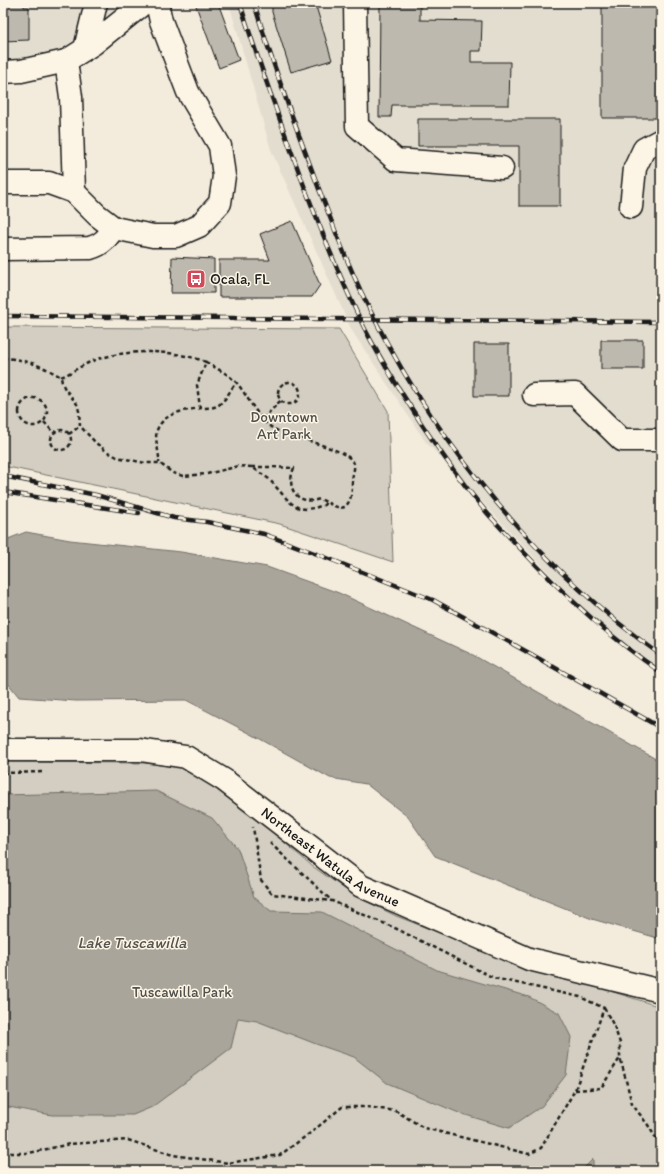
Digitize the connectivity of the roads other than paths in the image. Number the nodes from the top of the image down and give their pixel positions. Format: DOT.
graph roads {
  1 [pos="96,3"];
  2 [pos="144,3"];
  3 [pos="157,3"];
  4 [pos="354,3"];
  5 [pos="85,49"];
  6 [pos="66,61"];
  7 [pos="3,72"];
  8 [pos="661,140"];
  9 [pos="502,168"];
  10 [pos="3,183"];
  11 [pos="74,192"];
  12 [pos="631,207"];
  13 [pos="114,228"];
  14 [pos="3,249"];
  15 [pos="534,394"];
  16 [pos="661,440"];
  17 [pos="3,750"];
  18 [pos="661,991"];
  1 -- 5 [label="street"];
  2 -- 5 [label="street"];
  3 -- 13 [label="street"];
  4 -- 9 [label="street"];
  5 -- 6 [label="street"];
  6 -- 7 [label="street"];
  6 -- 11 [label="street"];
  8 -- 12 [label="street"];
  10 -- 11 [label="street"];
  11 -- 13 [label="street"];
  13 -- 14 [label="street"];
  15 -- 16 [label="street"];
  17 -- 18 [label="street, Northeast Watula Avenue"];
}
